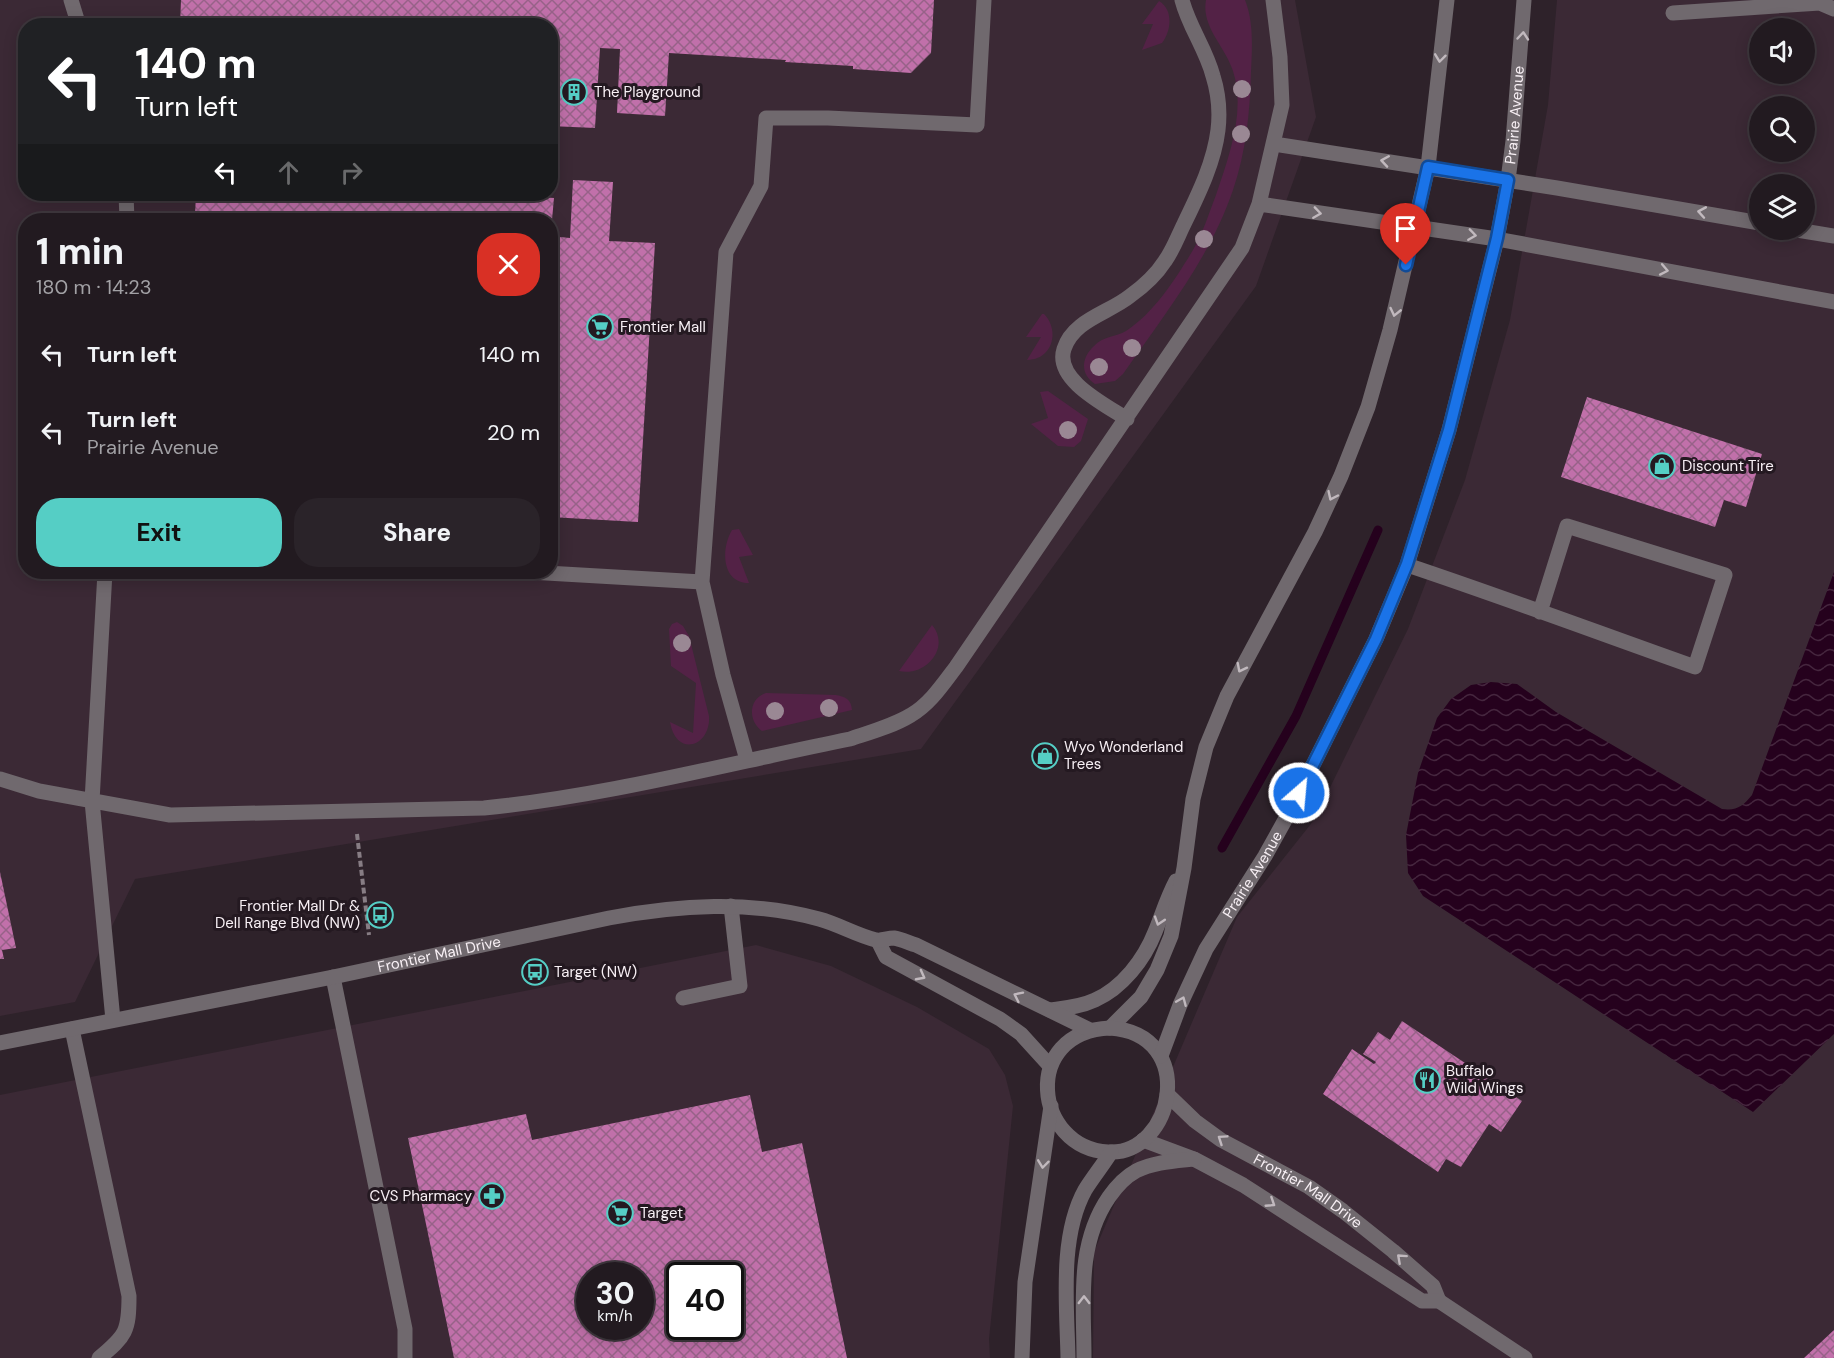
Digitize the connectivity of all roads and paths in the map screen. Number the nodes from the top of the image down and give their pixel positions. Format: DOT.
graph roads {
  1 [pos="71,0"];
  2 [pos="984,0"];
  3 [pos="1182,0"];
  4 [pos="1273,0"];
  5 [pos="1447,0"];
  6 [pos="1524,0"];
  7 [pos="1834,9"];
  8 [pos="1673,13"];
  9 [pos="77,18"];
  10 [pos="1274,144"];
  11 [pos="1428,167"];
  12 [pos="1508,180"];
  13 [pos="1259,204"];
  14 [pos="1749,220"];
  15 [pos="1414,227"];
  16 [pos="1815,233"];
  17 [pos="1834,236"];
  18 [pos="1497,238"];
  19 [pos="1834,302"];
  20 [pos="1127,419"];
  21 [pos="1407,564"];
  22 [pos="558,574"];
  23 [pos="105,579"];
  24 [pos="702,582"];
  25 [pos="1540,612"];
  26 [pos="747,760"];
  27 [pos="0,779"];
  28 [pos="92,801"];
  29 [pos="355,812"];
  30 [pos="1184,868"];
  31 [pos="731,906"];
  32 [pos="369,934"];
  33 [pos="878,941"];
  34 [pos="333,977"];
  35 [pos="683,998"];
  36 [pos="1048,1010"];
  37 [pos="113,1020"];
  38 [pos="1110,1028"];
  39 [pos="72,1029"];
  40 [pos="1090,1030"];
  41 [pos="0,1043"];
  42 [pos="1161,1056"];
  43 [pos="1050,1066"];
  44 [pos="1167,1094"];
  45 [pos="1051,1106"];
  46 [pos="1143,1140"];
  47 [pos="1111,1152"];
  48 [pos="1194,1159"];
  49 [pos="1438,1301"];
  50 [pos="99,1358"];
  51 [pos="405,1358"];
  52 [pos="1022,1358"];
  53 [pos="1068,1358"];
  54 [pos="1084,1358"];
  55 [pos="1525,1358"];
  1 -- 9 [label="street"];
  2 -- 24 [label="street"];
  3 -- 20 [label="street"];
  4 -- 10 [label="street"];
  5 -- 11 [label="street, one-way"];
  12 -- 6 [label="street, Prairie Avenue, one-way"];
  7 -- 8 [label="street"];
  11 -- 10 [label="street, one-way"];
  10 -- 13 [label="street"];
  11 -- 12 [label="street"];
  11 -- 15 [label="street"];
  14 -- 12 [label="street, one-way"];
  12 -- 18 [label="street, Prairie Avenue"];
  13 -- 15 [label="street, one-way"];
  13 -- 20 [label="street"];
  15 -- 18 [label="street, one-way"];
  15 -- 30 [label="street, one-way"];
  16 -- 17 [label="street"];
  18 -- 19 [label="street, one-way"];
  18 -- 21 [label="street, Prairie Avenue"];
  20 -- 26 [label="street"];
  21 -- 25 [label="street"];
  42 -- 21 [label="street, Prairie Avenue, one-way"];
  22 -- 24 [label="street"];
  23 -- 28 [label="street"];
  24 -- 26 [label="street"];
  25 -- 25 [label="street"];
  26 -- 29 [label="street"];
  27 -- 28 [label="street"];
  28 -- 29 [label="street"];
  28 -- 37 [label="street"];
  29 -- 32 [label="path"];
  30 -- 36 [label="street, one-way"];
  30 -- 38 [label="street"];
  31 -- 33 [label="street, Frontier Mall Drive"];
  31 -- 34 [label="street, Frontier Mall Drive"];
  31 -- 35 [label="street"];
  36 -- 33 [label="street, Frontier Mall Drive, one-way"];
  33 -- 43 [label="street, Frontier Mall Drive, one-way"];
  34 -- 37 [label="street, Frontier Mall Drive"];
  34 -- 51 [label="street"];
  36 -- 40 [label="street, Frontier Mall Drive"];
  37 -- 39 [label="street, Frontier Mall Drive"];
  38 -- 40 [label="street"];
  38 -- 42 [label="street"];
  39 -- 41 [label="street, Frontier Mall Drive"];
  39 -- 50 [label="street"];
  40 -- 43 [label="street"];
  42 -- 44 [label="street"];
  43 -- 45 [label="street"];
  44 -- 46 [label="street"];
  49 -- 44 [label="street, Frontier Mall Drive, one-way"];
  45 -- 47 [label="street"];
  45 -- 52 [label="street, one-way"];
  46 -- 47 [label="street"];
  46 -- 48 [label="street, Frontier Mall Drive"];
  47 -- 53 [label="street"];
  48 -- 49 [label="street, Frontier Mall Drive, one-way"];
  54 -- 48 [label="street, one-way"];
  49 -- 55 [label="street, Frontier Mall Drive"];
}
